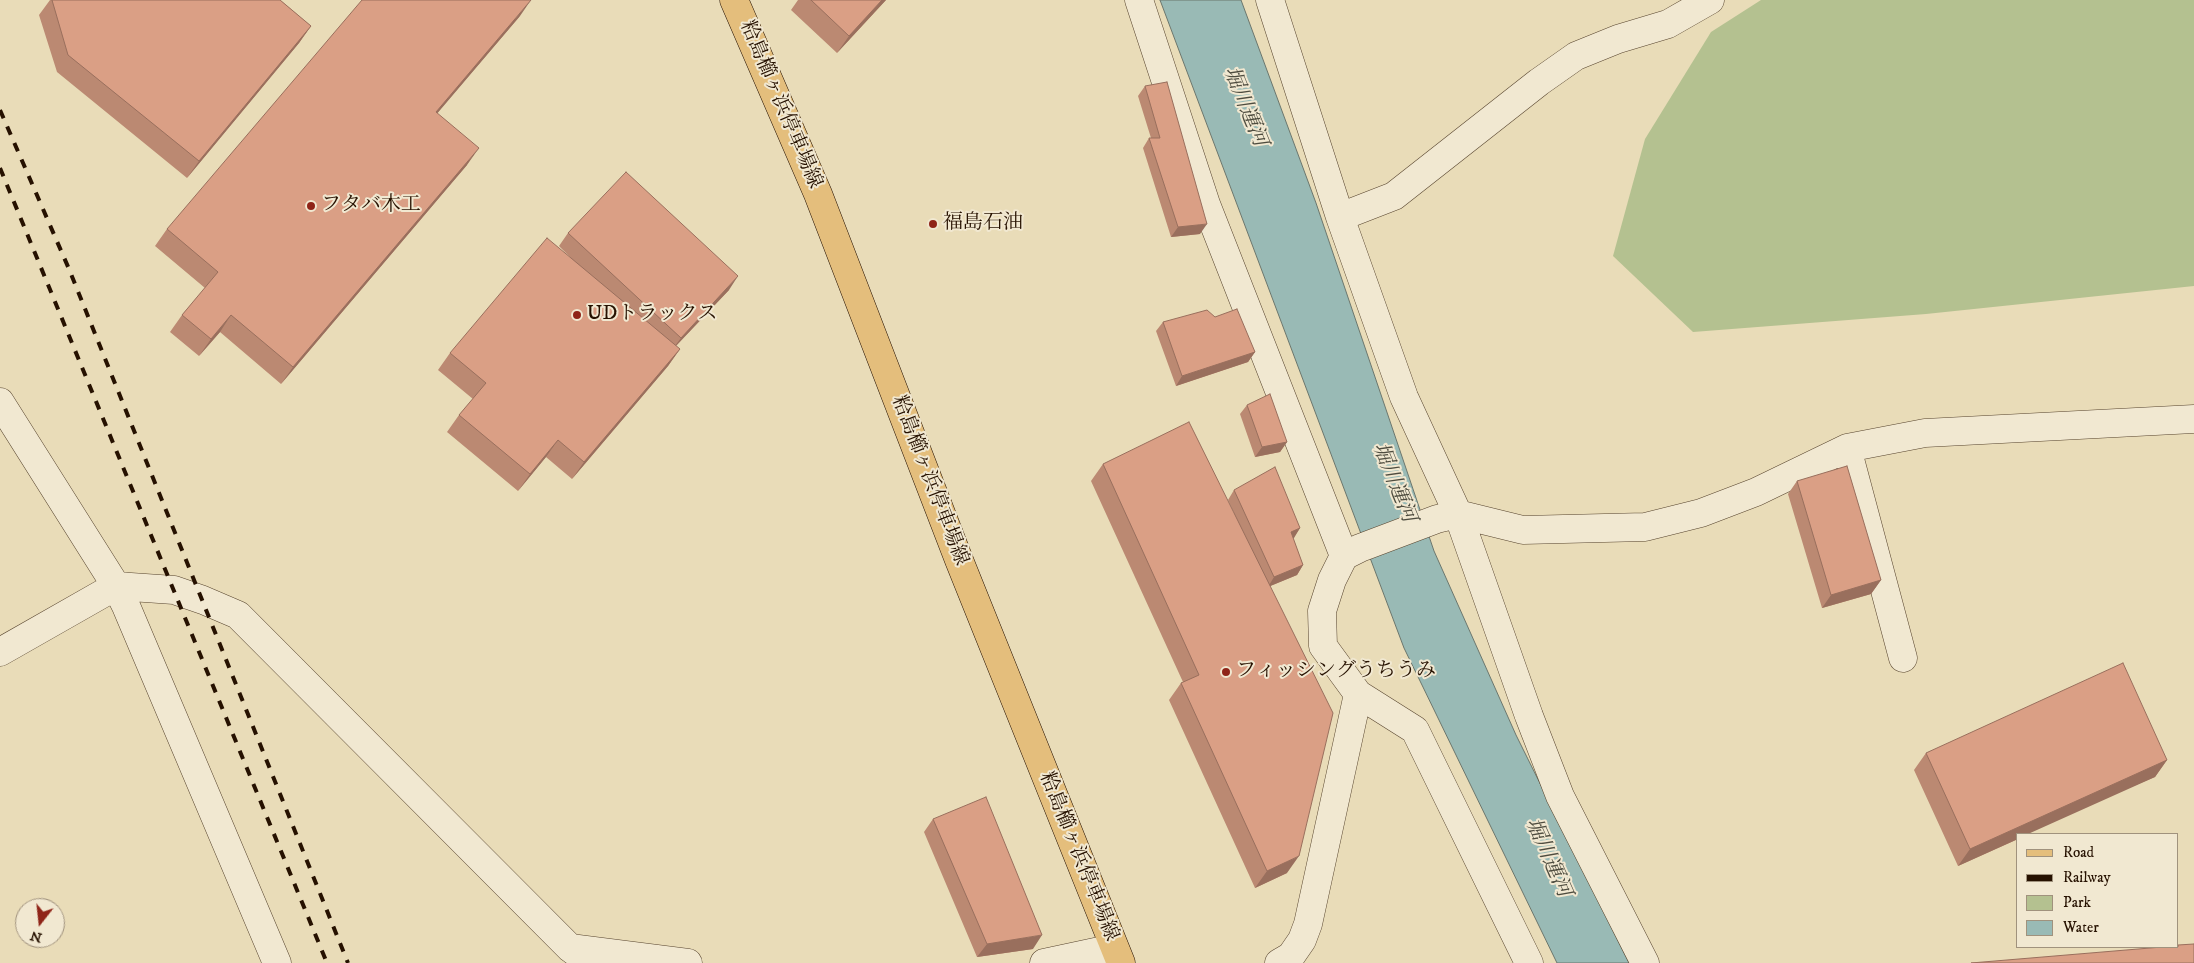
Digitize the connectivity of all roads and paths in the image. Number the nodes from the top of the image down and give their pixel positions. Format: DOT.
graph roads {
  1 [pos="734,0"];
  2 [pos="1139,0"];
  3 [pos="1270,0"];
  4 [pos="1710,0"];
  5 [pos="1340,217"];
  6 [pos="0,402"];
  7 [pos="2194,419"];
  8 [pos="1847,448"];
  9 [pos="1448,517"];
  10 [pos="1352,552"];
  11 [pos="116,586"];
  12 [pos="0,652"];
  13 [pos="1904,658"];
  14 [pos="1358,694"];
  15 [pos="580,956"];
  16 [pos="1118,956"];
  17 [pos="277,963"];
  18 [pos="688,963"];
  19 [pos="1044,963"];
  20 [pos="1279,963"];
  21 [pos="1529,963"];
  22 [pos="1645,963"];
  1 -- 16 [label="main road, 粭島櫛ヶ浜停車場線"];
  2 -- 10 [label="street"];
  3 -- 5 [label="street"];
  4 -- 5 [label="street"];
  5 -- 9 [label="street"];
  6 -- 11 [label="street"];
  7 -- 8 [label="street"];
  8 -- 9 [label="street"];
  8 -- 13 [label="street"];
  9 -- 10 [label="street"];
  9 -- 22 [label="street"];
  10 -- 14 [label="street"];
  11 -- 12 [label="street"];
  11 -- 15 [label="street"];
  11 -- 17 [label="street"];
  14 -- 20 [label="street"];
  14 -- 21 [label="street"];
  15 -- 18 [label="street"];
  16 -- 19 [label="street"];
}
